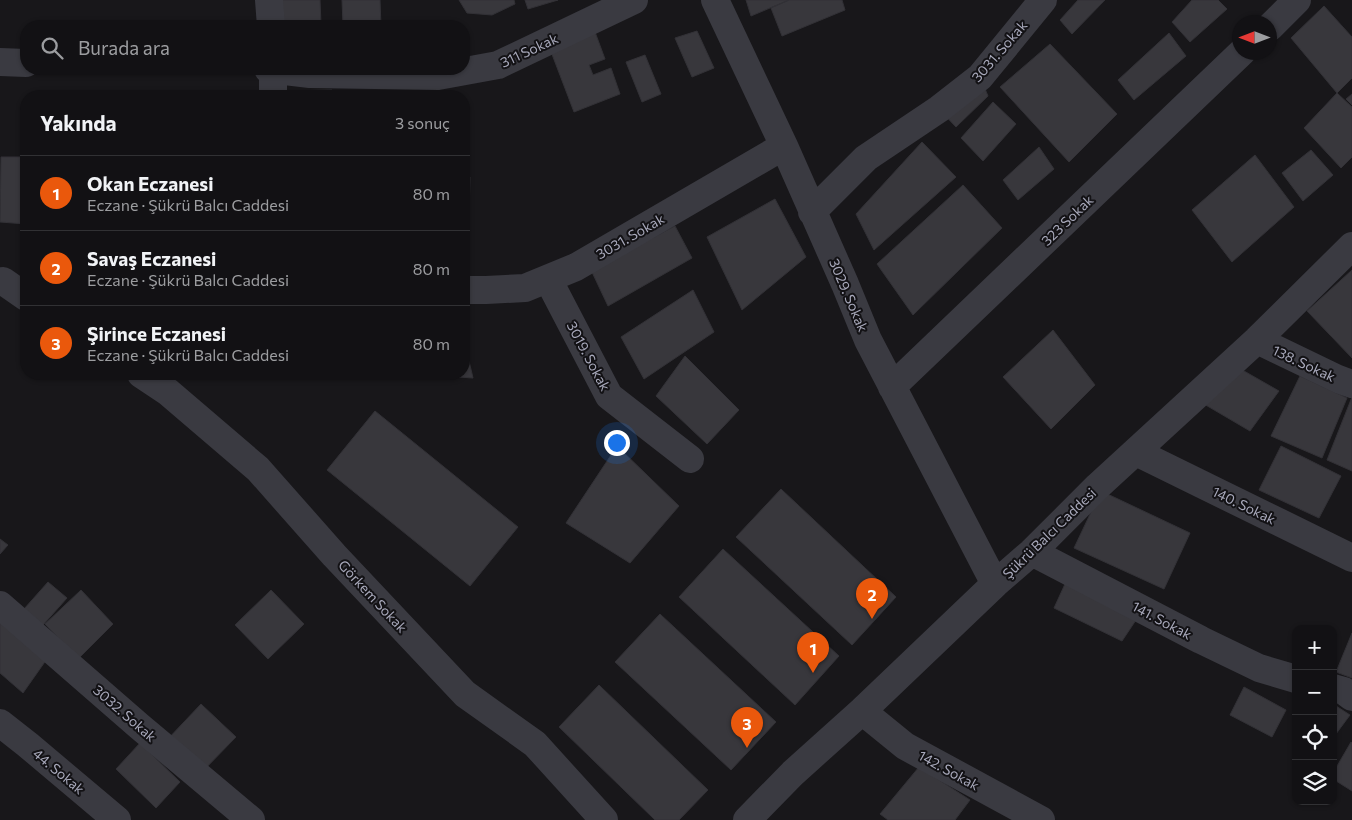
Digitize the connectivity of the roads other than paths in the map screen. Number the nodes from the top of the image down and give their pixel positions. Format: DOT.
graph roads {
  1 [pos="269,0"];
  2 [pos="634,0"];
  3 [pos="715,0"];
  4 [pos="1043,0"];
  5 [pos="1297,0"];
  6 [pos="1277,19"];
  7 [pos="270,20"];
  8 [pos="1234,60"];
  9 [pos="0,62"];
  10 [pos="20,63"];
  11 [pos="470,70"];
  12 [pos="273,75"];
  13 [pos="374,75"];
  14 [pos="443,75"];
  15 [pos="273,90"];
  16 [pos="784,146"];
  17 [pos="812,212"];
  18 [pos="1352,246"];
  19 [pos="548,279"];
  20 [pos="10,281"];
  21 [pos="470,290"];
  22 [pos="20,291"];
  23 [pos="1257,340"];
  24 [pos="150,380"];
  25 [pos="1352,384"];
  26 [pos="892,387"];
  27 [pos="1136,452"];
  28 [pos="690,459"];
  29 [pos="1032,552"];
  30 [pos="1352,558"];
  31 [pos="995,584"];
  32 [pos="0,605"];
  33 [pos="1292,678"];
  34 [pos="1337,689"];
  35 [pos="1352,697"];
  36 [pos="862,711"];
  37 [pos="0,723"];
  38 [pos="234,815"];
  39 [pos="117,820"];
  40 [pos="604,820"];
  41 [pos="747,820"];
  42 [pos="1042,820"];
  1 -- 7 [label="street"];
  2 -- 11 [label="street, 311 Sokak"];
  3 -- 16 [label="street, 3029. Sokak"];
  4 -- 17 [label="street, 3031. Sokak"];
  5 -- 6 [label="street"];
  8 -- 26 [label="street, 323 Sokak"];
  9 -- 10 [label="street"];
  12 -- 15 [label="street"];
  13 -- 14 [label="street, 311 Sokak"];
  16 -- 17 [label="street, 3029. Sokak"];
  16 -- 19 [label="street, 3031. Sokak"];
  17 -- 26 [label="street, 3029. Sokak"];
  18 -- 23 [label="street, Şükrü Balcı Caddesi"];
  19 -- 21 [label="street, 3031. Sokak"];
  19 -- 28 [label="street, 3019. Sokak"];
  20 -- 22 [label="street"];
  23 -- 25 [label="street, 138. Sokak"];
  23 -- 27 [label="street, Şükrü Balcı Caddesi"];
  24 -- 40 [label="street, Görkem Sokak"];
  26 -- 31 [label="street, 3029. Sokak"];
  27 -- 29 [label="street, Şükrü Balcı Caddesi"];
  27 -- 30 [label="street, 140. Sokak"];
  29 -- 31 [label="street, Şükrü Balcı Caddesi"];
  29 -- 33 [label="street, 141. Sokak"];
  31 -- 36 [label="street, Şükrü Balcı Caddesi"];
  32 -- 38 [label="street, 3032. Sokak"];
  34 -- 35 [label="street"];
  36 -- 41 [label="street, Şükrü Balcı Caddesi"];
  36 -- 42 [label="street, 142. Sokak"];
  37 -- 39 [label="street, 44. Sokak"];
}
